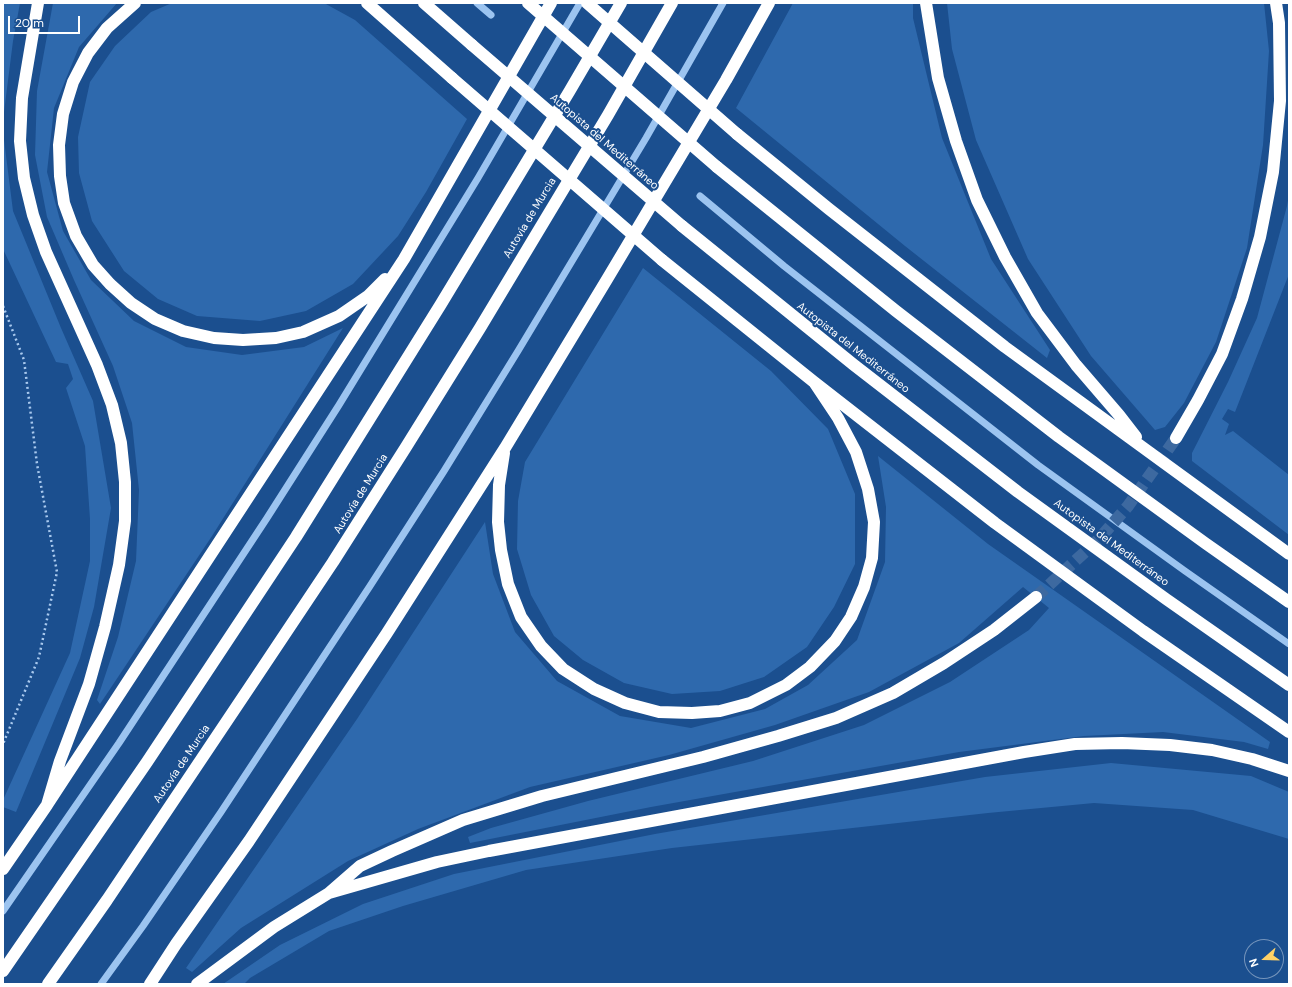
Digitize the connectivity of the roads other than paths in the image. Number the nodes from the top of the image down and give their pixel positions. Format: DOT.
graph roads {
  1 [pos="38,3"];
  2 [pos="135,3"];
  3 [pos="424,3"];
  4 [pos="528,3"];
  5 [pos="551,3"];
  6 [pos="587,3"];
  7 [pos="621,3"];
  8 [pos="672,3"];
  9 [pos="769,3"];
  10 [pos="926,3"];
  11 [pos="1276,3"];
  12 [pos="368,5"];
  13 [pos="404,259"];
  14 [pos="814,382"];
  15 [pos="1176,438"];
  16 [pos="1142,446"];
  17 [pos="505,448"];
  18 [pos="1289,554"];
  19 [pos="1036,597"];
  20 [pos="1289,602"];
  21 [pos="1289,685"];
  22 [pos="1289,732"];
  23 [pos="1289,771"];
  24 [pos="47,805"];
  25 [pos="3,869"];
  26 [pos="329,893"];
  27 [pos="3,971"];
  28 [pos="48,984"];
  29 [pos="150,984"];
  30 [pos="197,984"];
  1 -- 24 [label="highway"];
  2 -- 13 [label="highway"];
  3 -- 21 [label="highway, Autopista del Mediterráneo, bridge"];
  4 -- 20 [label="highway, bridge"];
  5 -- 13 [label="highway"];
  6 -- 16 [label="highway, bridge"];
  7 -- 27 [label="highway"];
  8 -- 28 [label="highway, Autovía de Murcia"];
  9 -- 17 [label="highway"];
  10 -- 16 [label="highway"];
  11 -- 15 [label="highway"];
  12 -- 14 [label="highway, bridge"];
  13 -- 24 [label="highway"];
  14 -- 17 [label="highway"];
  14 -- 22 [label="highway"];
  16 -- 18 [label="highway"];
  17 -- 29 [label="highway"];
  19 -- 26 [label="highway"];
  23 -- 26 [label="highway"];
  24 -- 25 [label="highway"];
  26 -- 30 [label="highway"];
}
